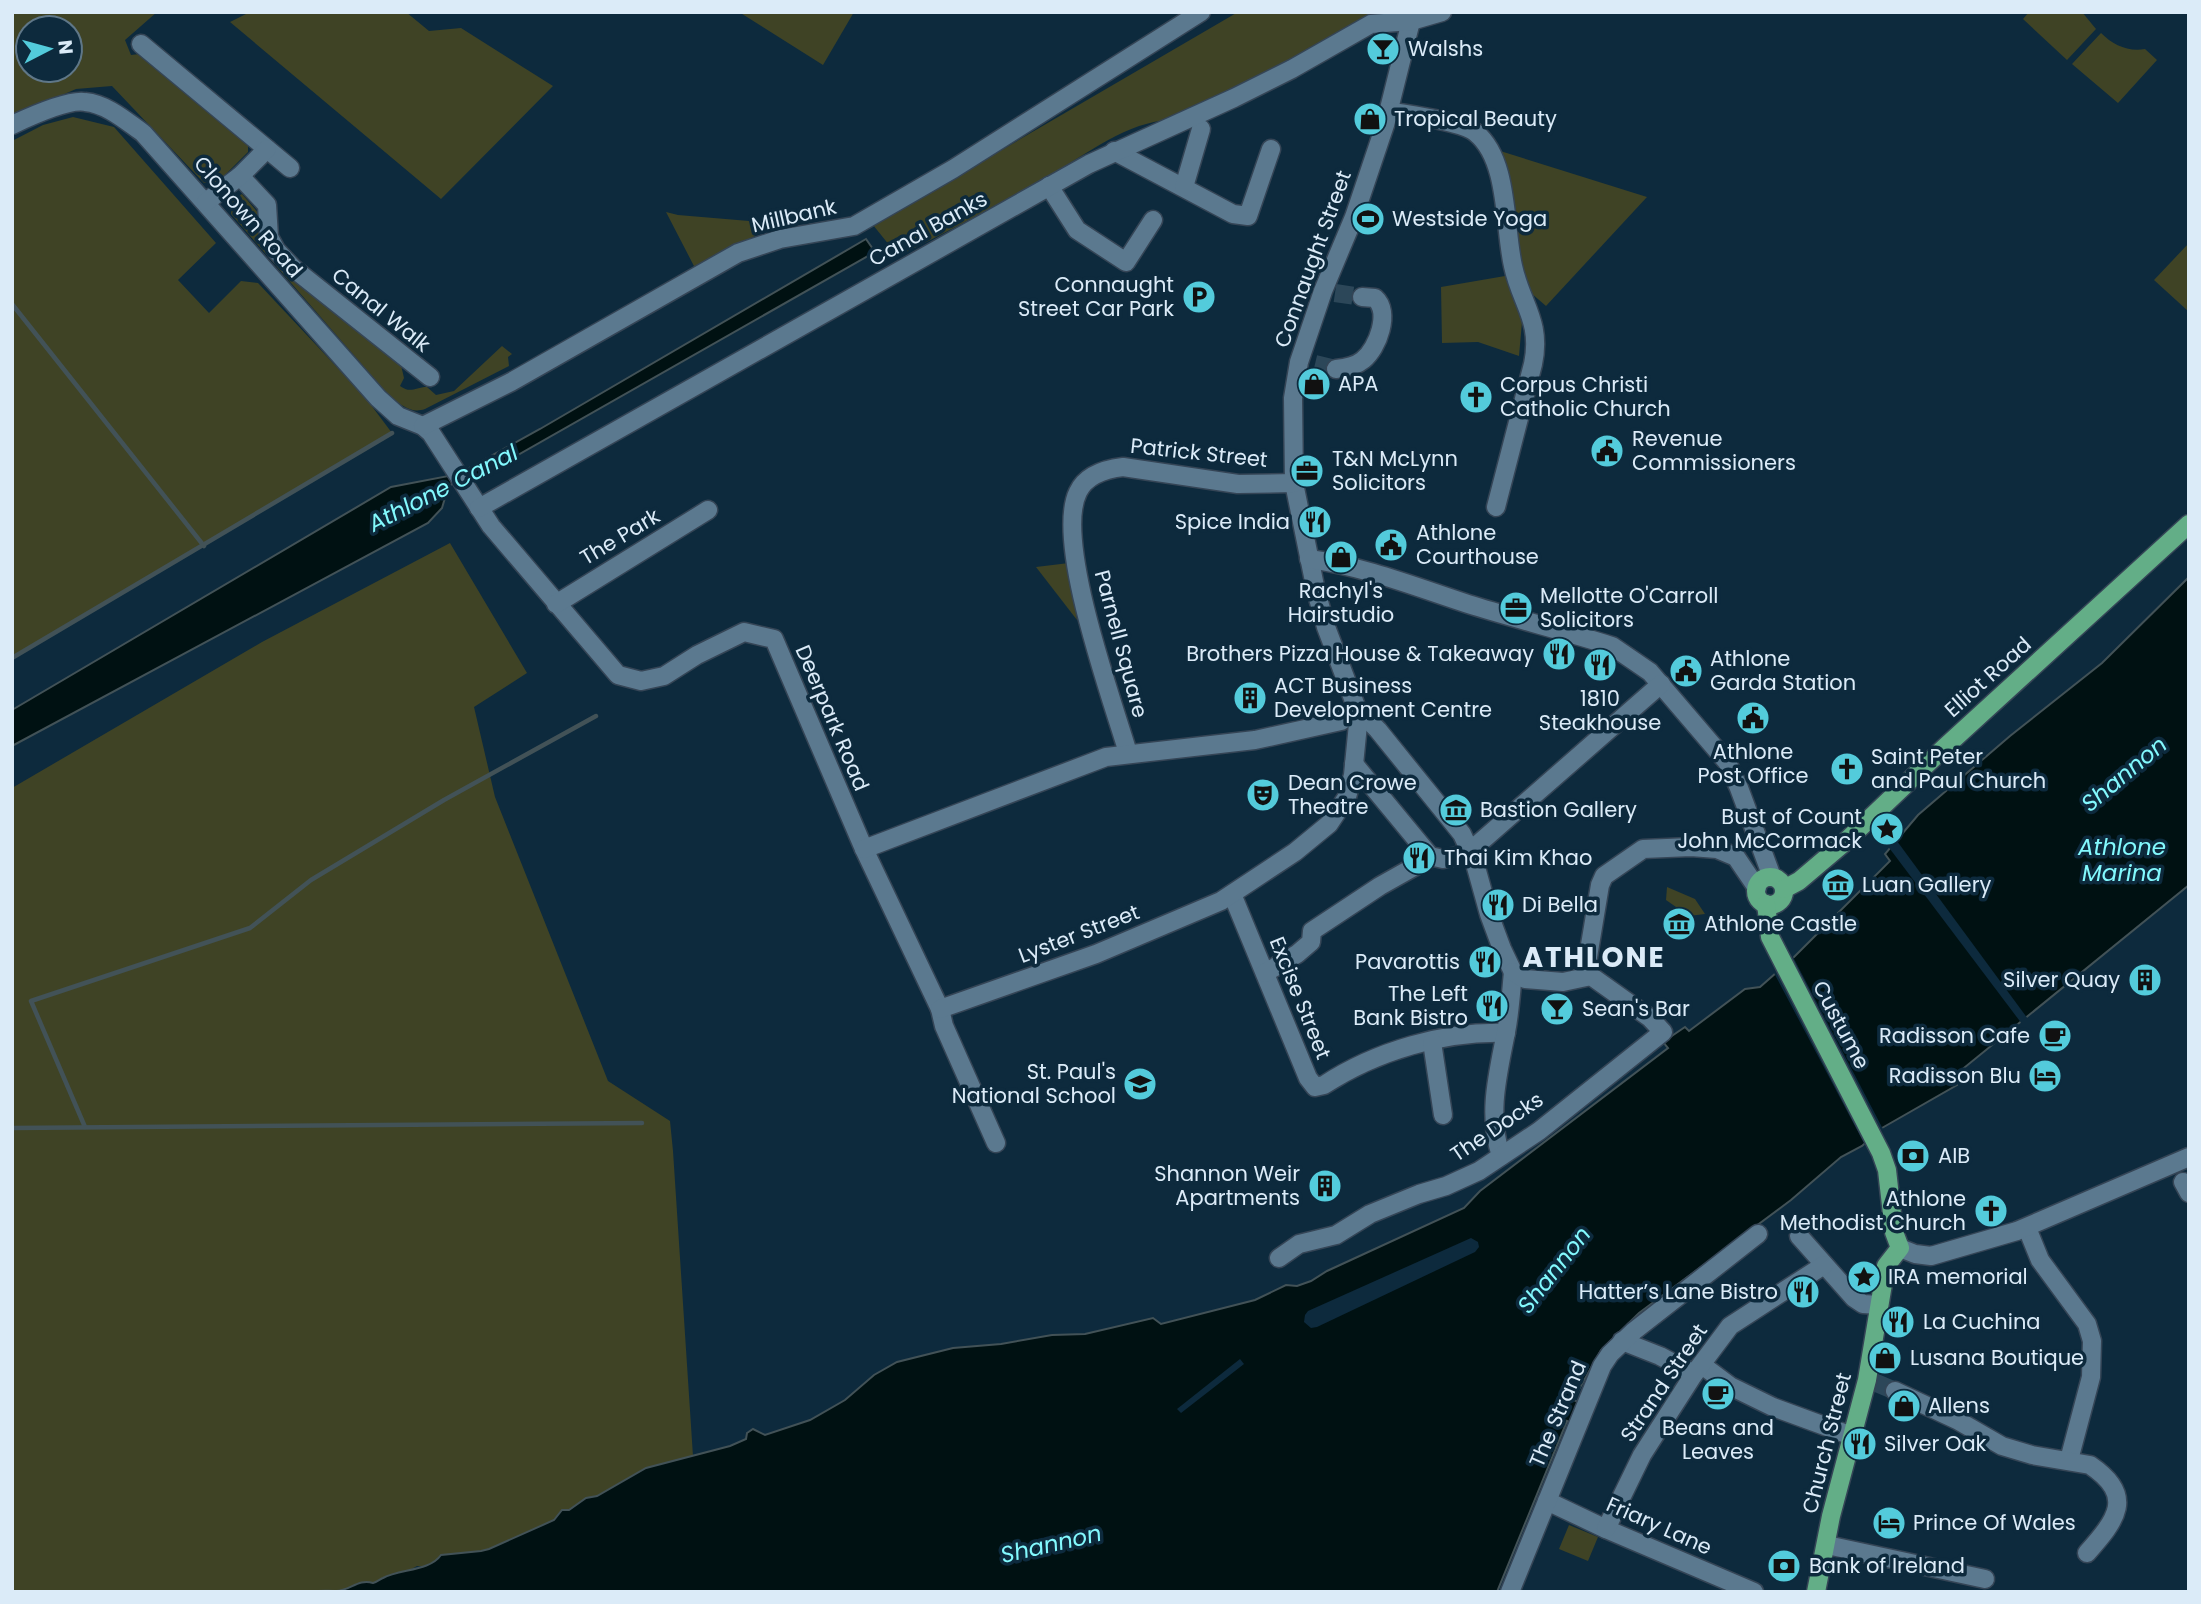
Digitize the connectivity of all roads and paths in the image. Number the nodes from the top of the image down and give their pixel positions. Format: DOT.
graph roads {
  1 [pos="1201,12"];
  2 [pos="1442,12"];
  3 [pos="1410,17"];
  4 [pos="141,44"];
  5 [pos="1388,111"];
  6 [pos="12,125"];
  7 [pos="1201,129"];
  8 [pos="267,149"];
  9 [pos="1270,149"];
  10 [pos="1114,151"];
  11 [pos="290,168"];
  12 [pos="240,176"];
  13 [pos="1049,186"];
  14 [pos="1184,187"];
  15 [pos="206,202"];
  16 [pos="1153,220"];
  17 [pos="1362,297"];
  18 [pos="1336,369"];
  19 [pos="430,377"];
  20 [pos="423,426"];
  21 [pos="1099,473"];
  22 [pos="1294,483"];
  23 [pos="475,501"];
  24 [pos="1496,507"];
  25 [pos="708,510"];
  26 [pos="2189,524"];
  27 [pos="1308,559"];
  28 [pos="556,604"];
  29 [pos="1661,684"];
  30 [pos="1360,712"];
  31 [pos="1128,753"];
  32 [pos="1354,764"];
  33 [pos="864,849"];
  34 [pos="1471,853"];
  35 [pos="1430,856"];
  36 [pos="1778,883"];
  37 [pos="1757,888"];
  38 [pos="1232,894"];
  39 [pos="1766,904"];
  40 [pos="1514,972"];
  41 [pos="1265,973"];
  42 [pos="1585,975"];
  43 [pos="940,1009"];
  44 [pos="1506,1033"];
  45 [pos="1432,1042"];
  46 [pos="1443,1115"];
  47 [pos="996,1143"];
  48 [pos="1501,1156"];
  49 [pos="2189,1157"];
  50 [pos="2027,1228"];
  51 [pos="1758,1234"];
  52 [pos="1799,1236"];
  53 [pos="1900,1248"];
  54 [pos="1279,1258"];
  55 [pos="1824,1265"];
  56 [pos="1880,1305"];
  57 [pos="1622,1341"];
  58 [pos="1698,1370"];
  59 [pos="1895,1391"];
  60 [pos="1852,1436"];
  61 [pos="2069,1460"];
  62 [pos="1547,1501"];
  63 [pos="1606,1529"];
  64 [pos="1827,1545"];
  65 [pos="2087,1553"];
  66 [pos="1985,1579"];
  67 [pos="1510,1592"];
  68 [pos="1754,1592"];
  69 [pos="1816,1592"];
  1 -- 20 [label="street, Millbank"];
  2 -- 3 [label="street, Canal Banks"];
  3 -- 5 [label="street, Connaught Street"];
  3 -- 10 [label="street, Canal Banks"];
  4 -- 8 [label="street"];
  5 -- 22 [label="street, Connaught Street"];
  5 -- 24 [label="street"];
  6 -- 15 [label="street, Clonown Road"];
  7 -- 14 [label="street"];
  8 -- 11 [label="street"];
  8 -- 12 [label="street"];
  9 -- 14 [label="street"];
  10 -- 13 [label="street, Canal Banks"];
  10 -- 14 [label="street"];
  12 -- 15 [label="street"];
  12 -- 19 [label="street, Canal Walk"];
  13 -- 16 [label="street"];
  13 -- 23 [label="street, Canal Banks"];
  15 -- 20 [label="street, Clonown Road"];
  17 -- 18 [label="street"];
  20 -- 23 [label="street, Deerpark Road"];
  21 -- 22 [label="street, Patrick Street"];
  21 -- 31 [label="street, Parnell Square"];
  22 -- 27 [label="street, Connaught Street"];
  23 -- 28 [label="street, Deerpark Road"];
  25 -- 28 [label="street, The Park"];
  26 -- 36 [label="main road, Elliot Road"];
  27 -- 29 [label="street"];
  27 -- 30 [label="street, Connaught Street"];
  28 -- 33 [label="street, Deerpark Road"];
  29 -- 34 [label="street"];
  29 -- 36 [label="street"];
  30 -- 31 [label="street"];
  30 -- 32 [label="street, Lyster Street"];
  30 -- 34 [label="street"];
  31 -- 33 [label="street"];
  32 -- 35 [label="street"];
  32 -- 38 [label="street, Lyster Street"];
  33 -- 43 [label="street, Deerpark Road"];
  34 -- 35 [label="street"];
  34 -- 40 [label="street"];
  35 -- 41 [label="street"];
  36 -- 37 [label="main road"];
  36 -- 39 [label="main road"];
  37 -- 39 [label="main road"];
  37 -- 42 [label="street"];
  38 -- 41 [label="street, Excise Street"];
  38 -- 43 [label="street, Lyster Street"];
  39 -- 53 [label="main road, Custume"];
  40 -- 42 [label="street"];
  40 -- 44 [label="street"];
  41 -- 45 [label="street, Excise Street"];
  42 -- 48 [label="street, The Docks"];
  43 -- 47 [label="street, Deerpark Road"];
  44 -- 45 [label="street, Excise Street"];
  44 -- 48 [label="street"];
  45 -- 46 [label="street"];
  48 -- 54 [label="street, The Docks"];
  49 -- 50 [label="street"];
  50 -- 53 [label="street"];
  50 -- 61 [label="street"];
  51 -- 57 [label="street, The Strand"];
  52 -- 55 [label="street"];
  53 -- 56 [label="main road, Church Street"];
  55 -- 56 [label="street"];
  55 -- 58 [label="street, Strand Street"];
  56 -- 60 [label="main road, Church Street"];
  57 -- 58 [label="street"];
  57 -- 62 [label="street, The Strand"];
  58 -- 60 [label="street"];
  58 -- 63 [label="street, Strand Street"];
  59 -- 61 [label="street"];
  60 -- 64 [label="main road, Church Street"];
  61 -- 65 [label="street"];
  62 -- 63 [label="street, Friary Lane"];
  62 -- 67 [label="street, The Strand"];
  63 -- 68 [label="street, Friary Lane"];
  64 -- 66 [label="street"];
  64 -- 69 [label="main road, Church Street"];
}
